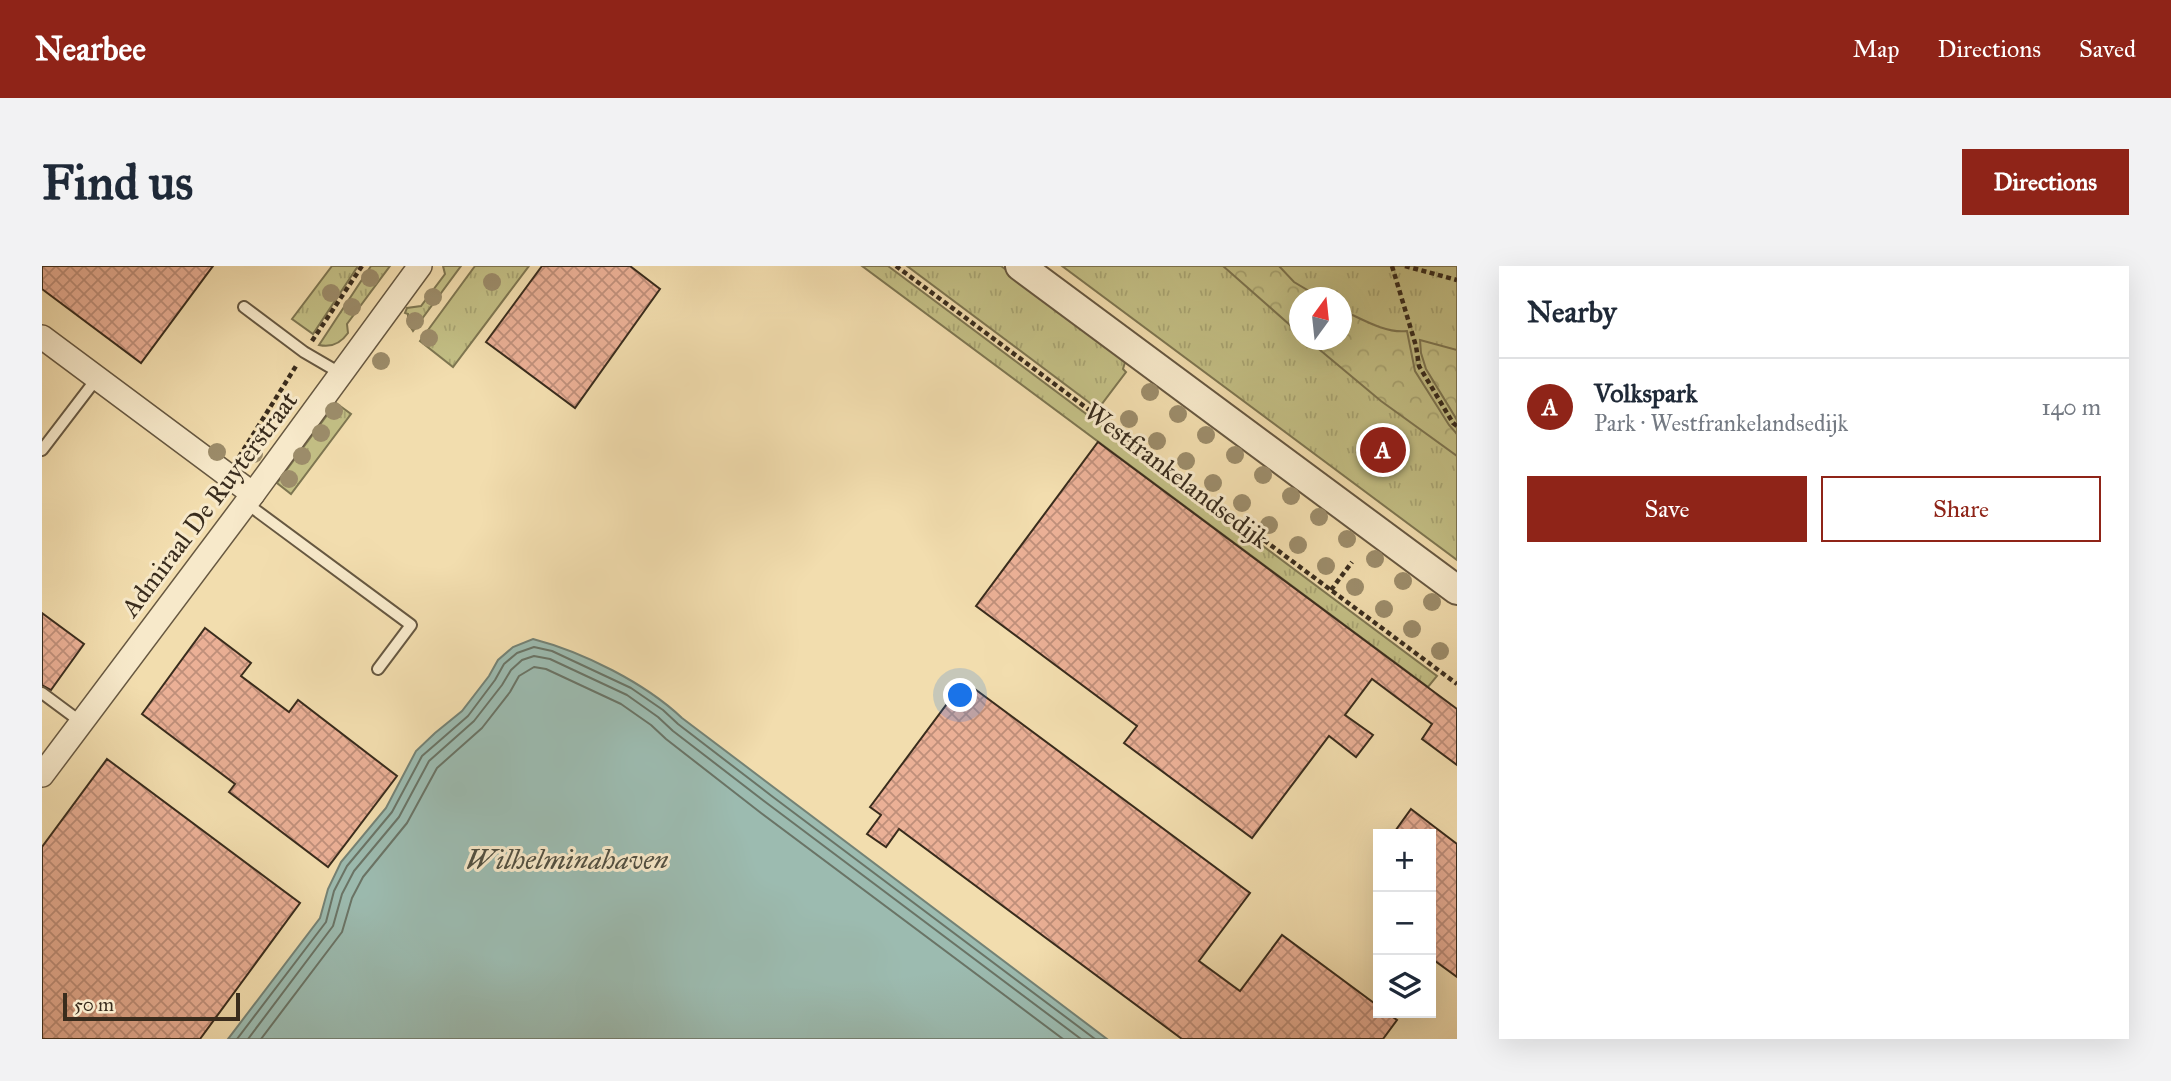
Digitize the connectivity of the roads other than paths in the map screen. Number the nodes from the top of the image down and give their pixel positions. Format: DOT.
graph roads {
  1 [pos="420,266"];
  2 [pos="1020,266"];
  3 [pos="244,307"];
  4 [pos="42,337"];
  5 [pos="340,373"];
  6 [pos="97,377"];
  7 [pos="42,450"];
  8 [pos="249,498"];
  9 [pos="1457,590"];
  10 [pos="378,669"];
  11 [pos="42,693"];
  12 [pos="81,722"];
  13 [pos="48,762"];
  1 -- 5 [label="street, Admiraal De Ruyterstraat"];
  2 -- 9 [label="street"];
  3 -- 5 [label="lane"];
  4 -- 6 [label="street"];
  5 -- 8 [label="street, Admiraal De Ruyterstraat"];
  6 -- 7 [label="lane"];
  6 -- 8 [label="street"];
  8 -- 10 [label="lane"];
  8 -- 12 [label="street, Admiraal De Ruyterstraat"];
  11 -- 12 [label="lane"];
  12 -- 13 [label="street, Admiraal De Ruyterstraat"];
}
